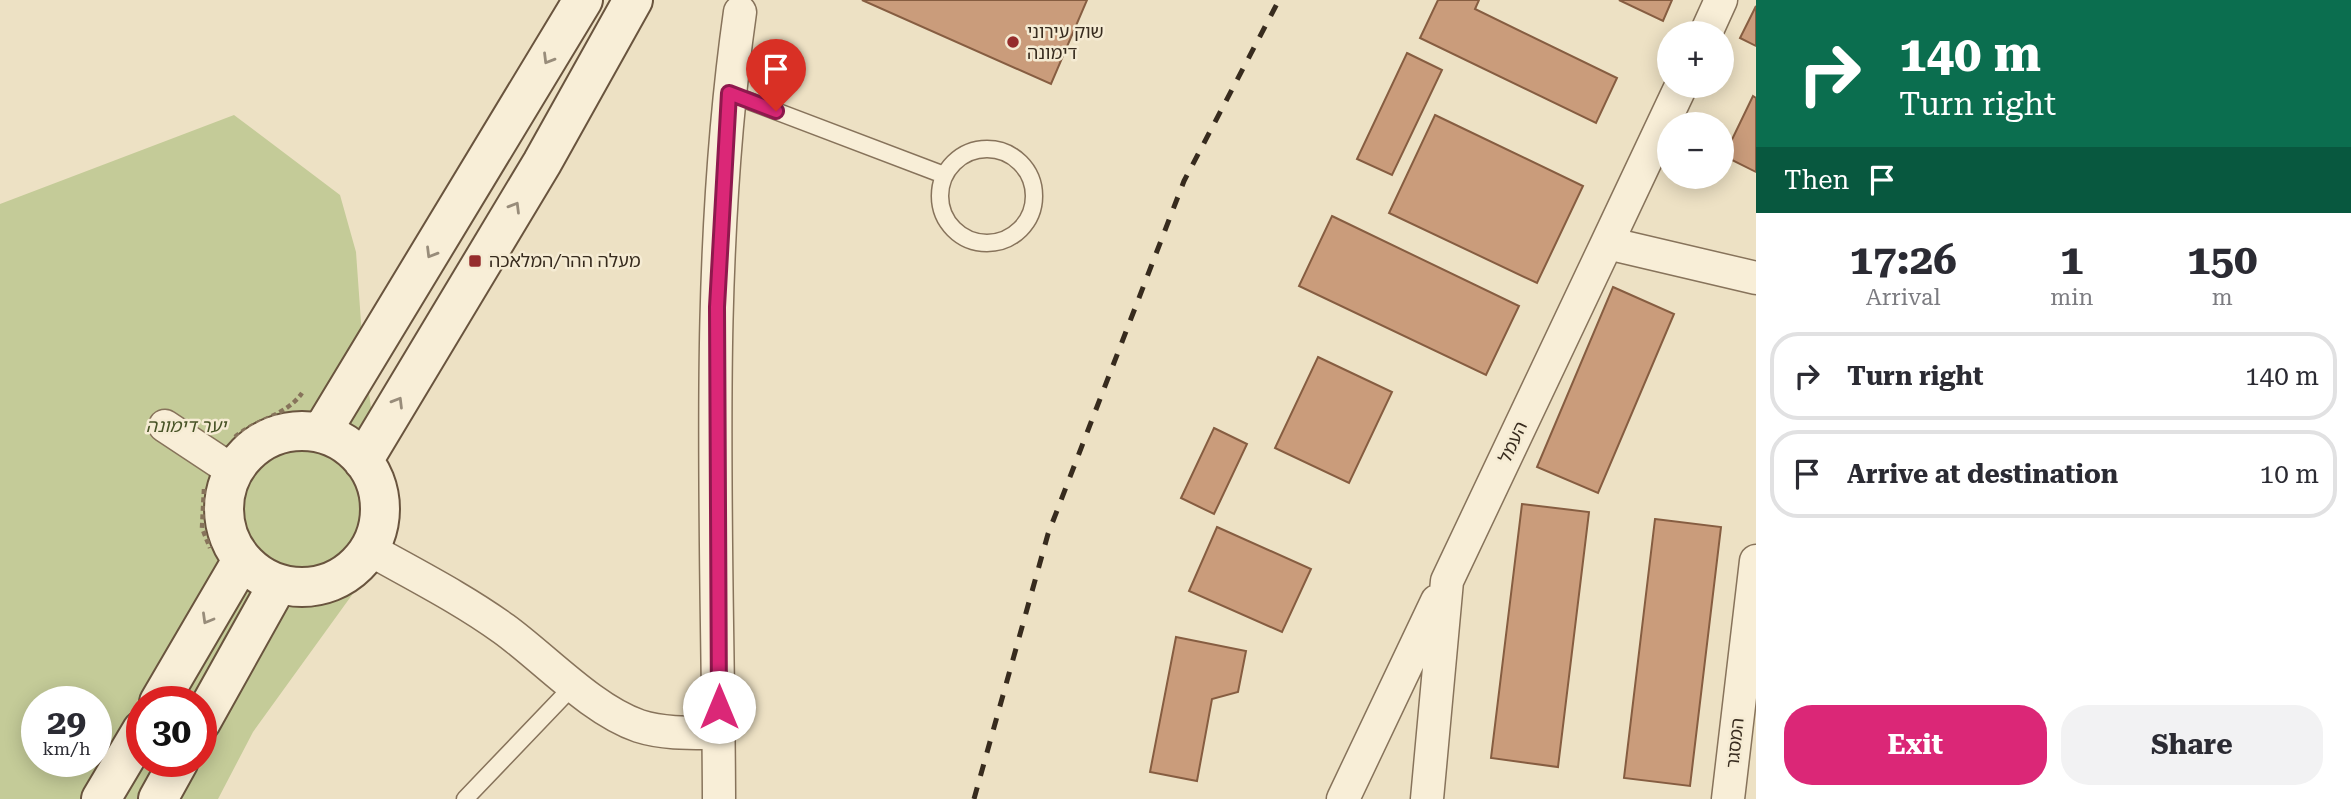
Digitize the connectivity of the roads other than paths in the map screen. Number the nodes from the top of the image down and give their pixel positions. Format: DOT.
graph roads {
  1 [pos="583,0"];
  2 [pos="633,0"];
  3 [pos="1721,0"];
  4 [pos="740,12"];
  5 [pos="1711,21"];
  6 [pos="729,93"];
  7 [pos="1675,98"];
  8 [pos="944,174"];
  9 [pos="1607,243"];
  10 [pos="1756,278"];
  11 [pos="165,426"];
  12 [pos="321,433"];
  13 [pos="363,461"];
  14 [pos="224,465"];
  15 [pos="369,549"];
  16 [pos="226,556"];
  17 [pos="1756,561"];
  18 [pos="1447,580"];
  19 [pos="278,584"];
  20 [pos="575,684"];
  21 [pos="166,686"];
  22 [pos="217,693"];
  23 [pos="719,733"];
  24 [pos="126,757"];
  25 [pos="170,777"];
  26 [pos="101,799"];
  27 [pos="158,799"];
  28 [pos="465,799"];
  29 [pos="719,799"];
  30 [pos="1343,799"];
  31 [pos="1427,799"];
  32 [pos="1728,799"];
  1 -- 12 [label="main road, one-way"];
  13 -- 2 [label="main road, one-way"];
  3 -- 5 [label="street"];
  4 -- 6 [label="street"];
  6 -- 8 [label="lane"];
  6 -- 23 [label="street"];
  7 -- 9 [label="street, העמל"];
  8 -- 8 [label="lane"];
  9 -- 10 [label="street"];
  9 -- 18 [label="street, העמל"];
  11 -- 14 [label="street"];
  12 -- 13 [label="main road"];
  12 -- 14 [label="main road"];
  13 -- 15 [label="main road"];
  14 -- 16 [label="main road"];
  15 -- 19 [label="main road"];
  15 -- 20 [label="street"];
  16 -- 19 [label="main road"];
  16 -- 21 [label="main road, one-way"];
  17 -- 32 [label="street, המסגר"];
  18 -- 30 [label="street"];
  18 -- 31 [label="street, העמל"];
  19 -- 22 [label="main road"];
  20 -- 23 [label="street"];
  20 -- 28 [label="lane"];
  23 -- 29 [label="street"];
  24 -- 26 [label="main road"];
  25 -- 27 [label="main road"];
}
